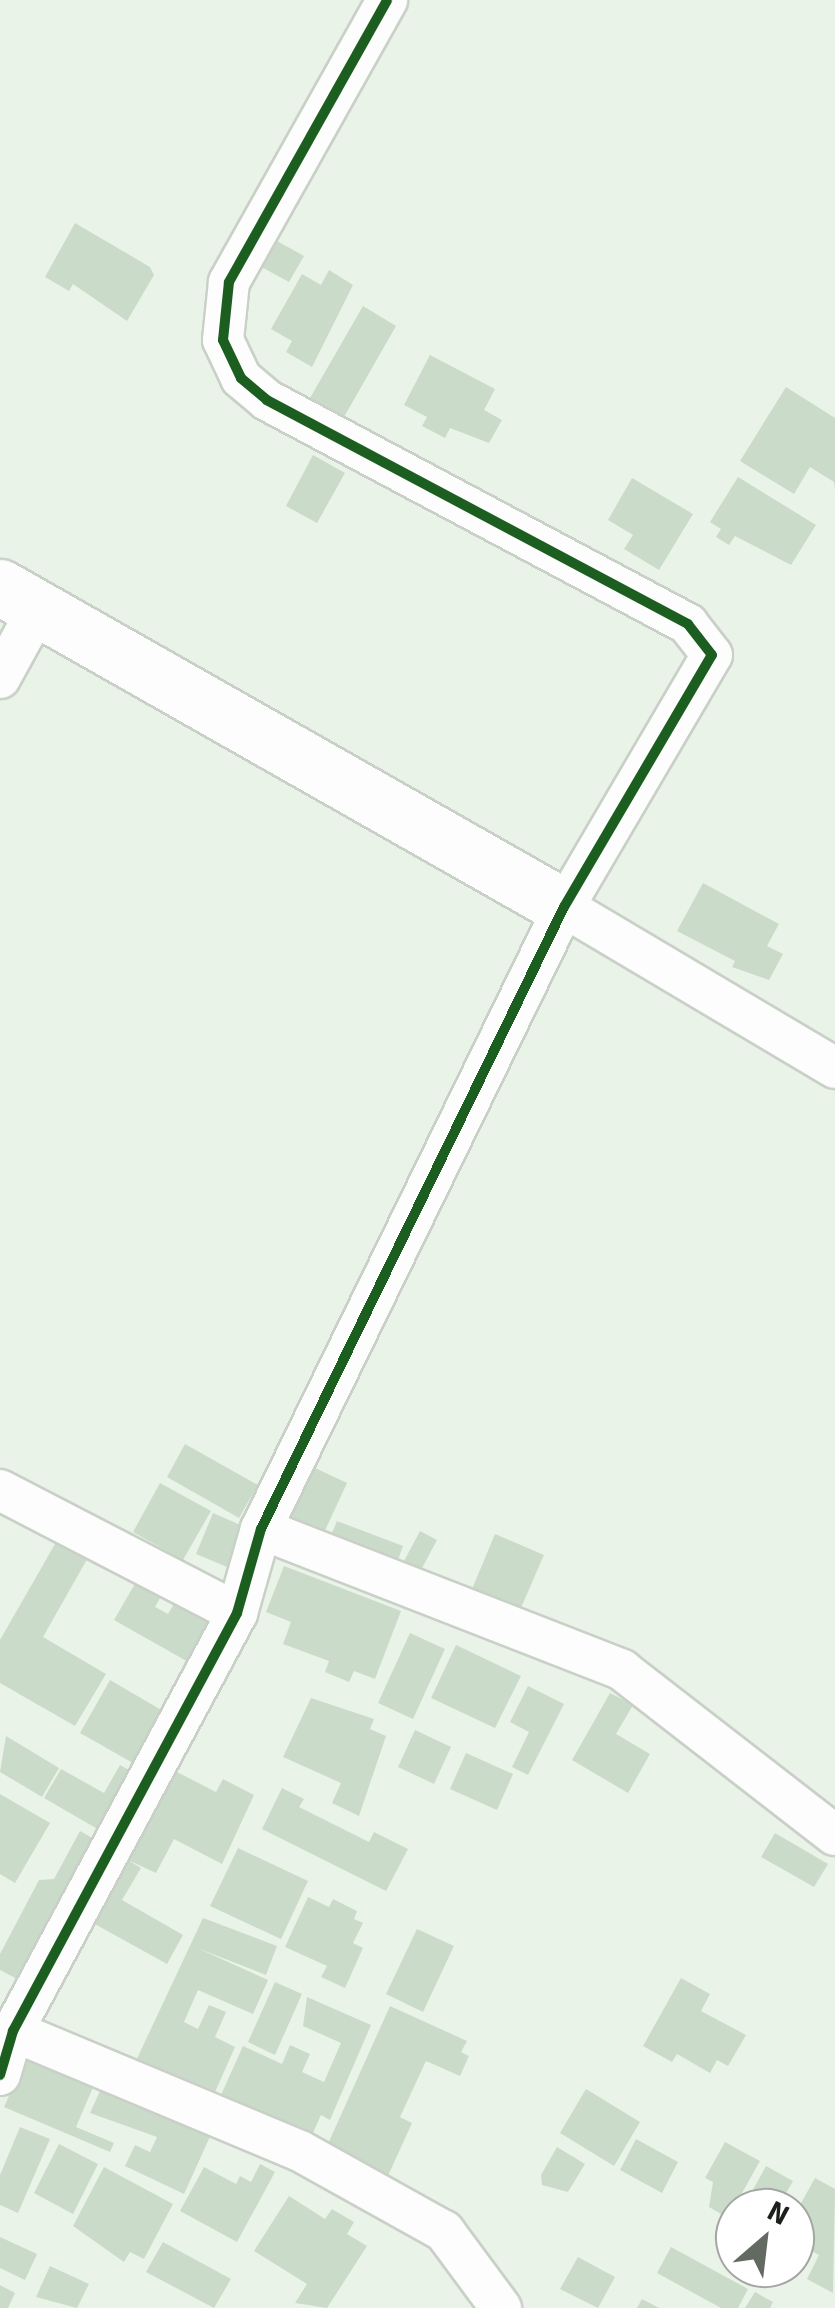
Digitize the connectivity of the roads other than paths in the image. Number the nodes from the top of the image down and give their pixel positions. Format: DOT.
graph roads {
  1 [pos="387,0"];
  2 [pos="19,598"];
  3 [pos="0,678"];
  4 [pos="564,907"];
  5 [pos="835,1068"];
  6 [pos="0,1490"];
  7 [pos="261,1529"];
  8 [pos="237,1613"];
  9 [pos="831,1824"];
  10 [pos="13,2031"];
  11 [pos="0,2075"];
  12 [pos="501,2308"];
  1 -- 4 [label="street"];
  2 -- 3 [label="street"];
  2 -- 4 [label="street"];
  4 -- 5 [label="street"];
  4 -- 7 [label="street"];
  6 -- 8 [label="street"];
  7 -- 8 [label="street"];
  7 -- 9 [label="street"];
  8 -- 10 [label="street"];
  10 -- 11 [label="street"];
  10 -- 12 [label="street"];
}
